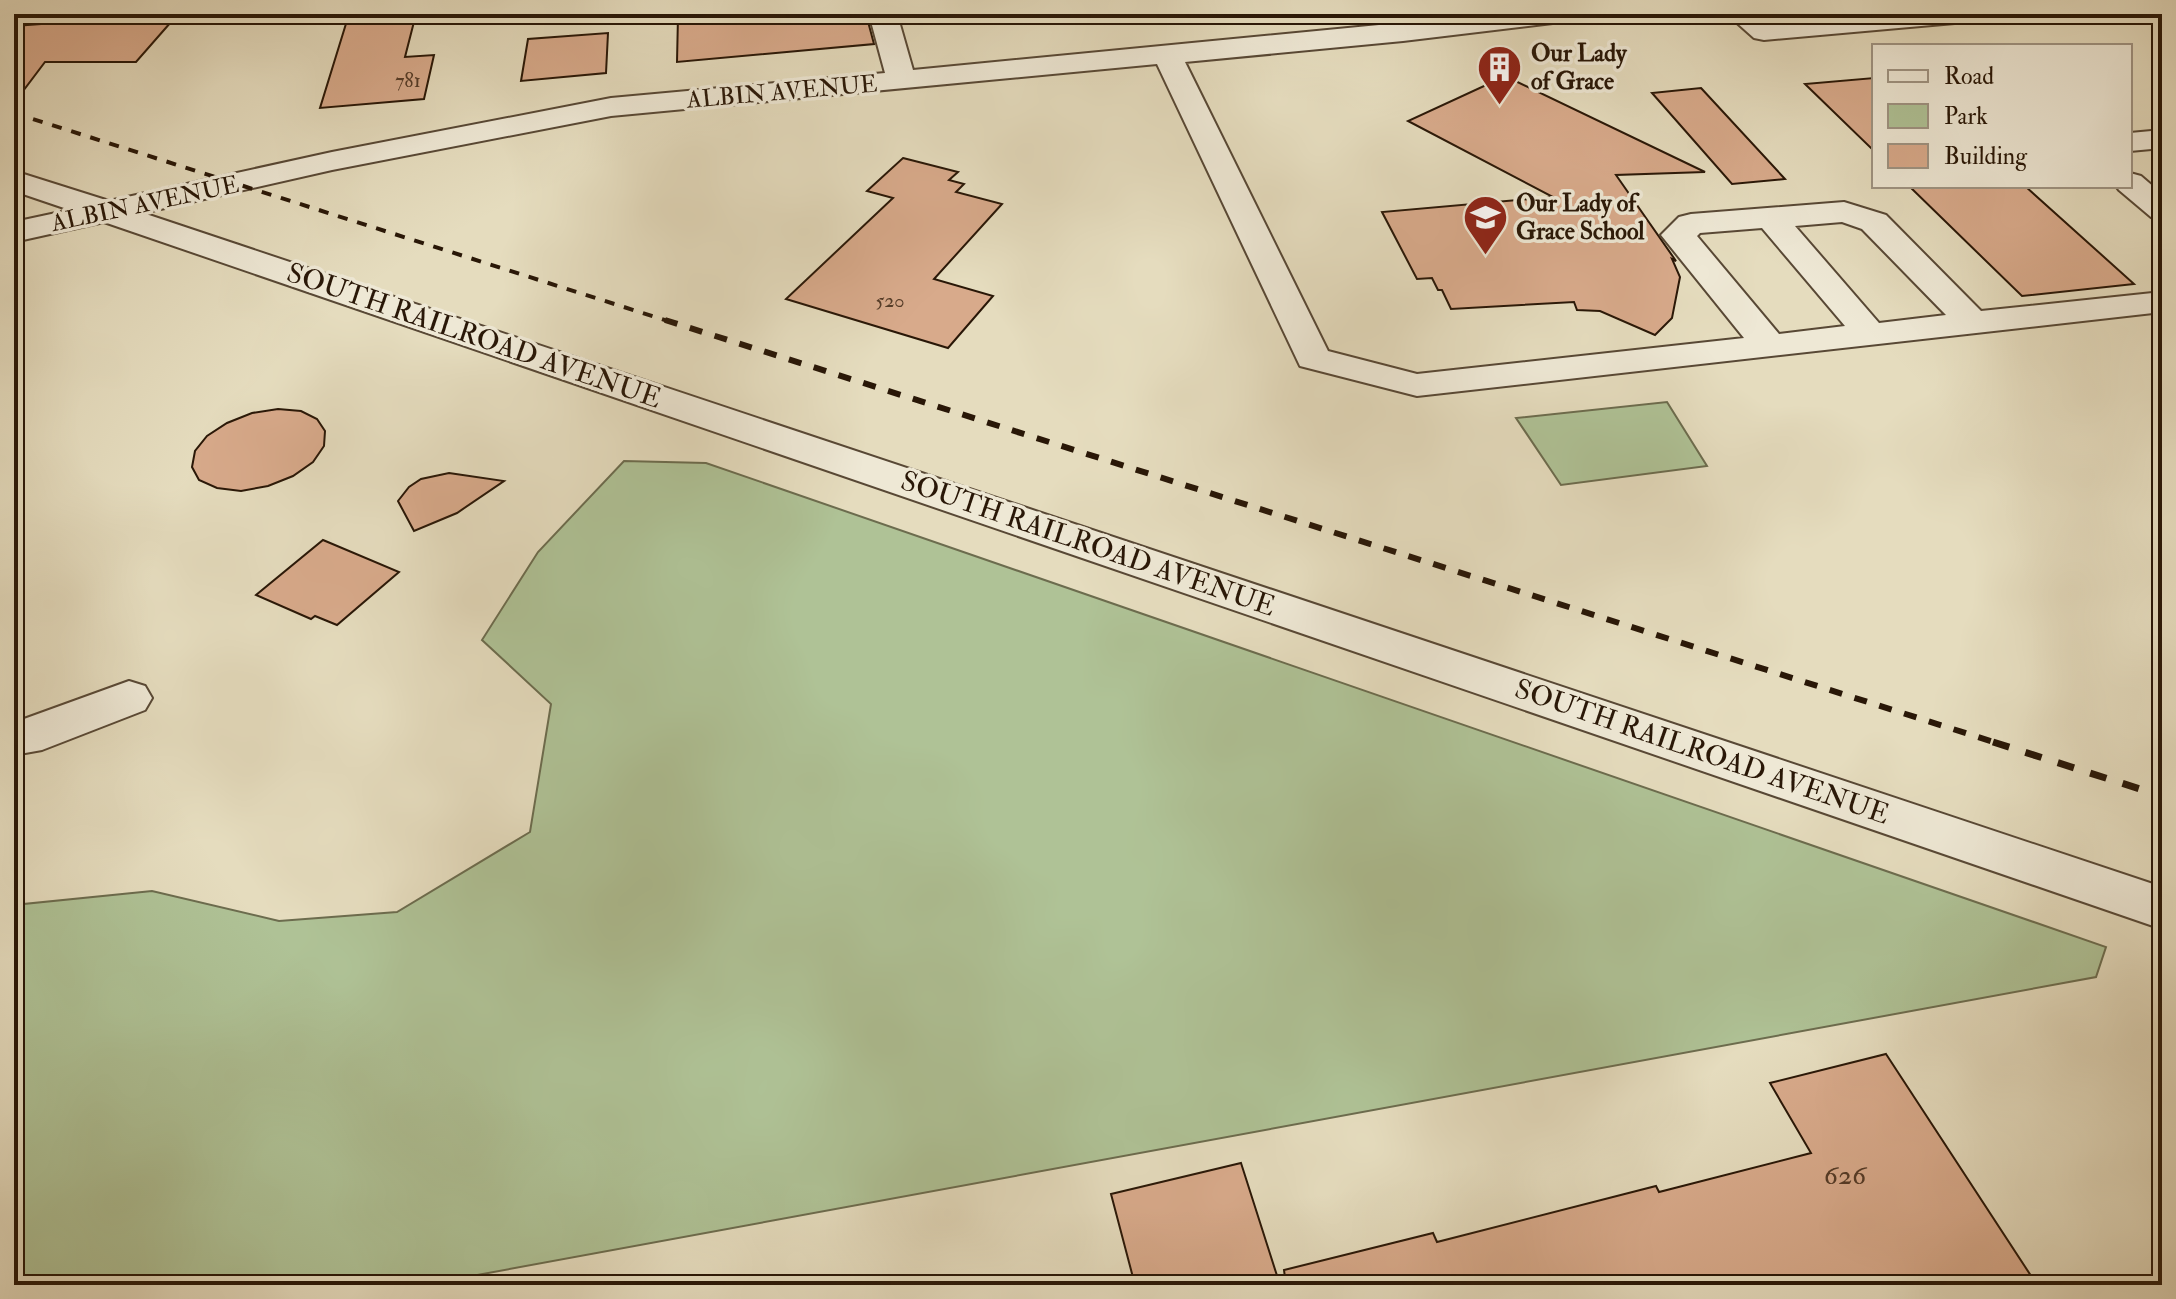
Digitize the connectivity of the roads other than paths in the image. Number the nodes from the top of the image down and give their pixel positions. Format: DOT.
graph roads {
  1 [pos="883,14"];
  2 [pos="1561,14"];
  3 [pos="1741,14"];
  4 [pos="1966,14"];
  5 [pos="1167,55"];
  6 [pos="901,80"];
  7 [pos="2162,139"];
  8 [pos="2132,142"];
  9 [pos="14,180"];
  10 [pos="2132,185"];
  11 [pos="2162,210"];
  12 [pos="109,212"];
  13 [pos="1771,218"];
  14 [pos="14,232"];
  15 [pos="2162,302"];
  16 [pos="1973,323"];
  17 [pos="1870,334"];
  18 [pos="1769,345"];
  19 [pos="129,698"];
  20 [pos="14,737"];
  21 [pos="2162,908"];
  1 -- 6 [label="street"];
  2 -- 5 [label="street, ALBIN AVENUE"];
  3 -- 4 [label="street"];
  5 -- 6 [label="street, ALBIN AVENUE"];
  5 -- 18 [label="street"];
  6 -- 12 [label="street, ALBIN AVENUE"];
  7 -- 8 [label="street"];
  9 -- 12 [label="street, SOUTH RAILROAD AVENUE"];
  10 -- 11 [label="street"];
  12 -- 14 [label="street, ALBIN AVENUE"];
  12 -- 21 [label="street, SOUTH RAILROAD AVENUE"];
  13 -- 16 [label="street"];
  13 -- 17 [label="street"];
  13 -- 18 [label="street"];
  15 -- 16 [label="street"];
  16 -- 17 [label="street"];
  17 -- 18 [label="street"];
  19 -- 20 [label="street"];
}
